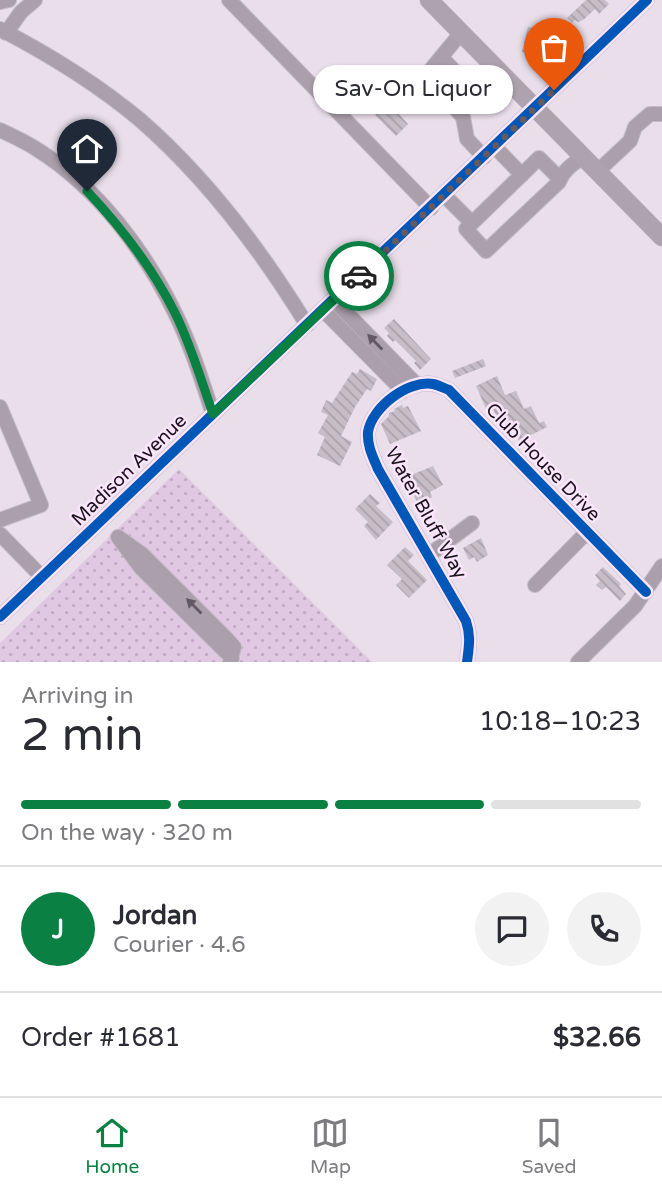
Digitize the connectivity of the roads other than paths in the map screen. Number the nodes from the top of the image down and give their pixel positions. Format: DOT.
graph roads {
  1 [pos="9,0"];
  2 [pos="36,0"];
  3 [pos="229,0"];
  4 [pos="429,0"];
  5 [pos="647,0"];
  6 [pos="0,2"];
  7 [pos="3,31"];
  8 [pos="461,33"];
  9 [pos="441,57"];
  10 [pos="499,72"];
  11 [pos="535,108"];
  12 [pos="662,114"];
  13 [pos="0,130"];
  14 [pos="489,152"];
  15 [pos="583,156"];
  16 [pos="598,172"];
  17 [pos="522,175"];
  18 [pos="560,179"];
  19 [pos="444,195"];
  20 [pos="431,208"];
  21 [pos="472,223"];
  22 [pos="662,237"];
  23 [pos="334,300"];
  24 [pos="323,310"];
  25 [pos="307,324"];
  26 [pos="417,385"];
  27 [pos="402,391"];
  28 [pos="0,407"];
  29 [pos="213,414"];
  30 [pos="0,520"];
  31 [pos="103,520"];
  32 [pos="472,523"];
  33 [pos="587,532"];
  34 [pos="0,534"];
  35 [pos="429,555"];
  36 [pos="662,566"];
  37 [pos="42,577"];
  38 [pos="535,585"];
  39 [pos="646,592"];
  40 [pos="0,617"];
  41 [pos="231,660"];
  42 [pos="467,662"];
  43 [pos="578,662"];
  1 -- 6 [label="street"];
  2 -- 7 [label="street"];
  3 -- 20 [label="street"];
  4 -- 8 [label="main road"];
  5 -- 11 [label="street, Madison Avenue"];
  7 -- 25 [label="street"];
  8 -- 9 [label="street"];
  8 -- 10 [label="main road"];
  9 -- 10 [label="street"];
  9 -- 14 [label="street"];
  10 -- 11 [label="main road"];
  11 -- 14 [label="street, Madison Avenue"];
  11 -- 15 [label="main road"];
  12 -- 16 [label="street"];
  13 -- 29 [label="street"];
  14 -- 17 [label="street"];
  14 -- 19 [label="street, Madison Avenue"];
  15 -- 16 [label="main road"];
  15 -- 18 [label="street"];
  16 -- 22 [label="main road"];
  17 -- 18 [label="street"];
  17 -- 21 [label="street"];
  18 -- 21 [label="street"];
  19 -- 20 [label="street, Madison Avenue"];
  19 -- 21 [label="street"];
  20 -- 23 [label="street, Madison Avenue"];
  23 -- 24 [label="street, Madison Avenue"];
  26 -- 23 [label="street, one-way"];
  24 -- 25 [label="street, Madison Avenue"];
  24 -- 27 [label="street"];
  25 -- 29 [label="street, Madison Avenue"];
  26 -- 27 [label="street"];
  26 -- 33 [label="street, Club House Drive"];
  27 -- 35 [label="street, Water Bluff Way"];
  28 -- 30 [label="street"];
  29 -- 31 [label="street, Madison Avenue"];
  31 -- 37 [label="street, Madison Avenue"];
  31 -- 41 [label="street"];
  32 -- 35 [label="street"];
  33 -- 38 [label="street"];
  33 -- 39 [label="street, Club House Drive"];
  34 -- 37 [label="street"];
  35 -- 42 [label="street, Water Bluff Way"];
  36 -- 39 [label="street"];
  37 -- 40 [label="street, Madison Avenue"];
  39 -- 43 [label="street"];
}
